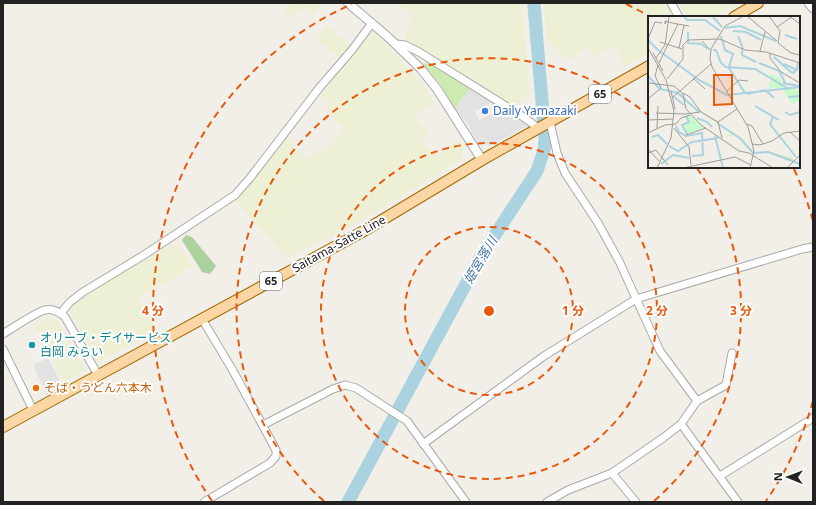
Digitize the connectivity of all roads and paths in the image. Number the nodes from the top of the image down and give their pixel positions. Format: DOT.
graph roads {
  1 [pos="348,3"];
  2 [pos="671,3"];
  3 [pos="758,3"];
  4 [pos="808,3"];
  5 [pos="813,9"];
  6 [pos="678,16"];
  7 [pos="736,16"];
  8 [pos="372,23"];
  9 [pos="396,44"];
  10 [pos="648,67"];
  11 [pos="550,122"];
  12 [pos="537,129"];
  13 [pos="482,160"];
  14 [pos="813,247"];
  15 [pos="636,299"];
  16 [pos="61,313"];
  17 [pos="202,319"];
  18 [pos="3,334"];
  19 [pos="3,349"];
  20 [pos="732,353"];
  21 [pos="98,375"];
  22 [pos="697,401"];
  23 [pos="33,410"];
  24 [pos="813,418"];
  25 [pos="681,424"];
  26 [pos="263,425"];
  27 [pos="3,427"];
  28 [pos="423,444"];
  29 [pos="612,473"];
  30 [pos="720,476"];
  31 [pos="204,502"];
  32 [pos="466,502"];
  33 [pos="547,502"];
  34 [pos="636,502"];
  35 [pos="738,502"];
  1 -- 8 [label="street"];
  2 -- 6 [label="street"];
  3 -- 7 [label="main road"];
  4 -- 5 [label="street"];
  8 -- 9 [label="street"];
  8 -- 16 [label="street"];
  9 -- 12 [label="street"];
  9 -- 13 [label="street"];
  10 -- 11 [label="main road, Saitama-Satte Line / 65"];
  11 -- 12 [label="main road, Saitama-Satte Line / 65"];
  11 -- 15 [label="street"];
  12 -- 13 [label="main road, Saitama-Satte Line / 65"];
  13 -- 17 [label="main road, Saitama-Satte Line / 65"];
  14 -- 15 [label="street"];
  15 -- 22 [label="street"];
  15 -- 28 [label="street"];
  16 -- 18 [label="street"];
  16 -- 21 [label="street"];
  17 -- 21 [label="main road, Saitama-Satte Line / 65"];
  17 -- 26 [label="street"];
  19 -- 23 [label="street"];
  20 -- 22 [label="street"];
  21 -- 23 [label="main road, Saitama-Satte Line / 65"];
  22 -- 25 [label="street"];
  23 -- 27 [label="main road, Saitama-Satte Line / 65"];
  24 -- 30 [label="street"];
  25 -- 29 [label="street"];
  25 -- 30 [label="street"];
  26 -- 28 [label="street"];
  26 -- 31 [label="street"];
  28 -- 32 [label="street"];
  29 -- 33 [label="street"];
  29 -- 34 [label="street"];
  30 -- 35 [label="street"];
}
